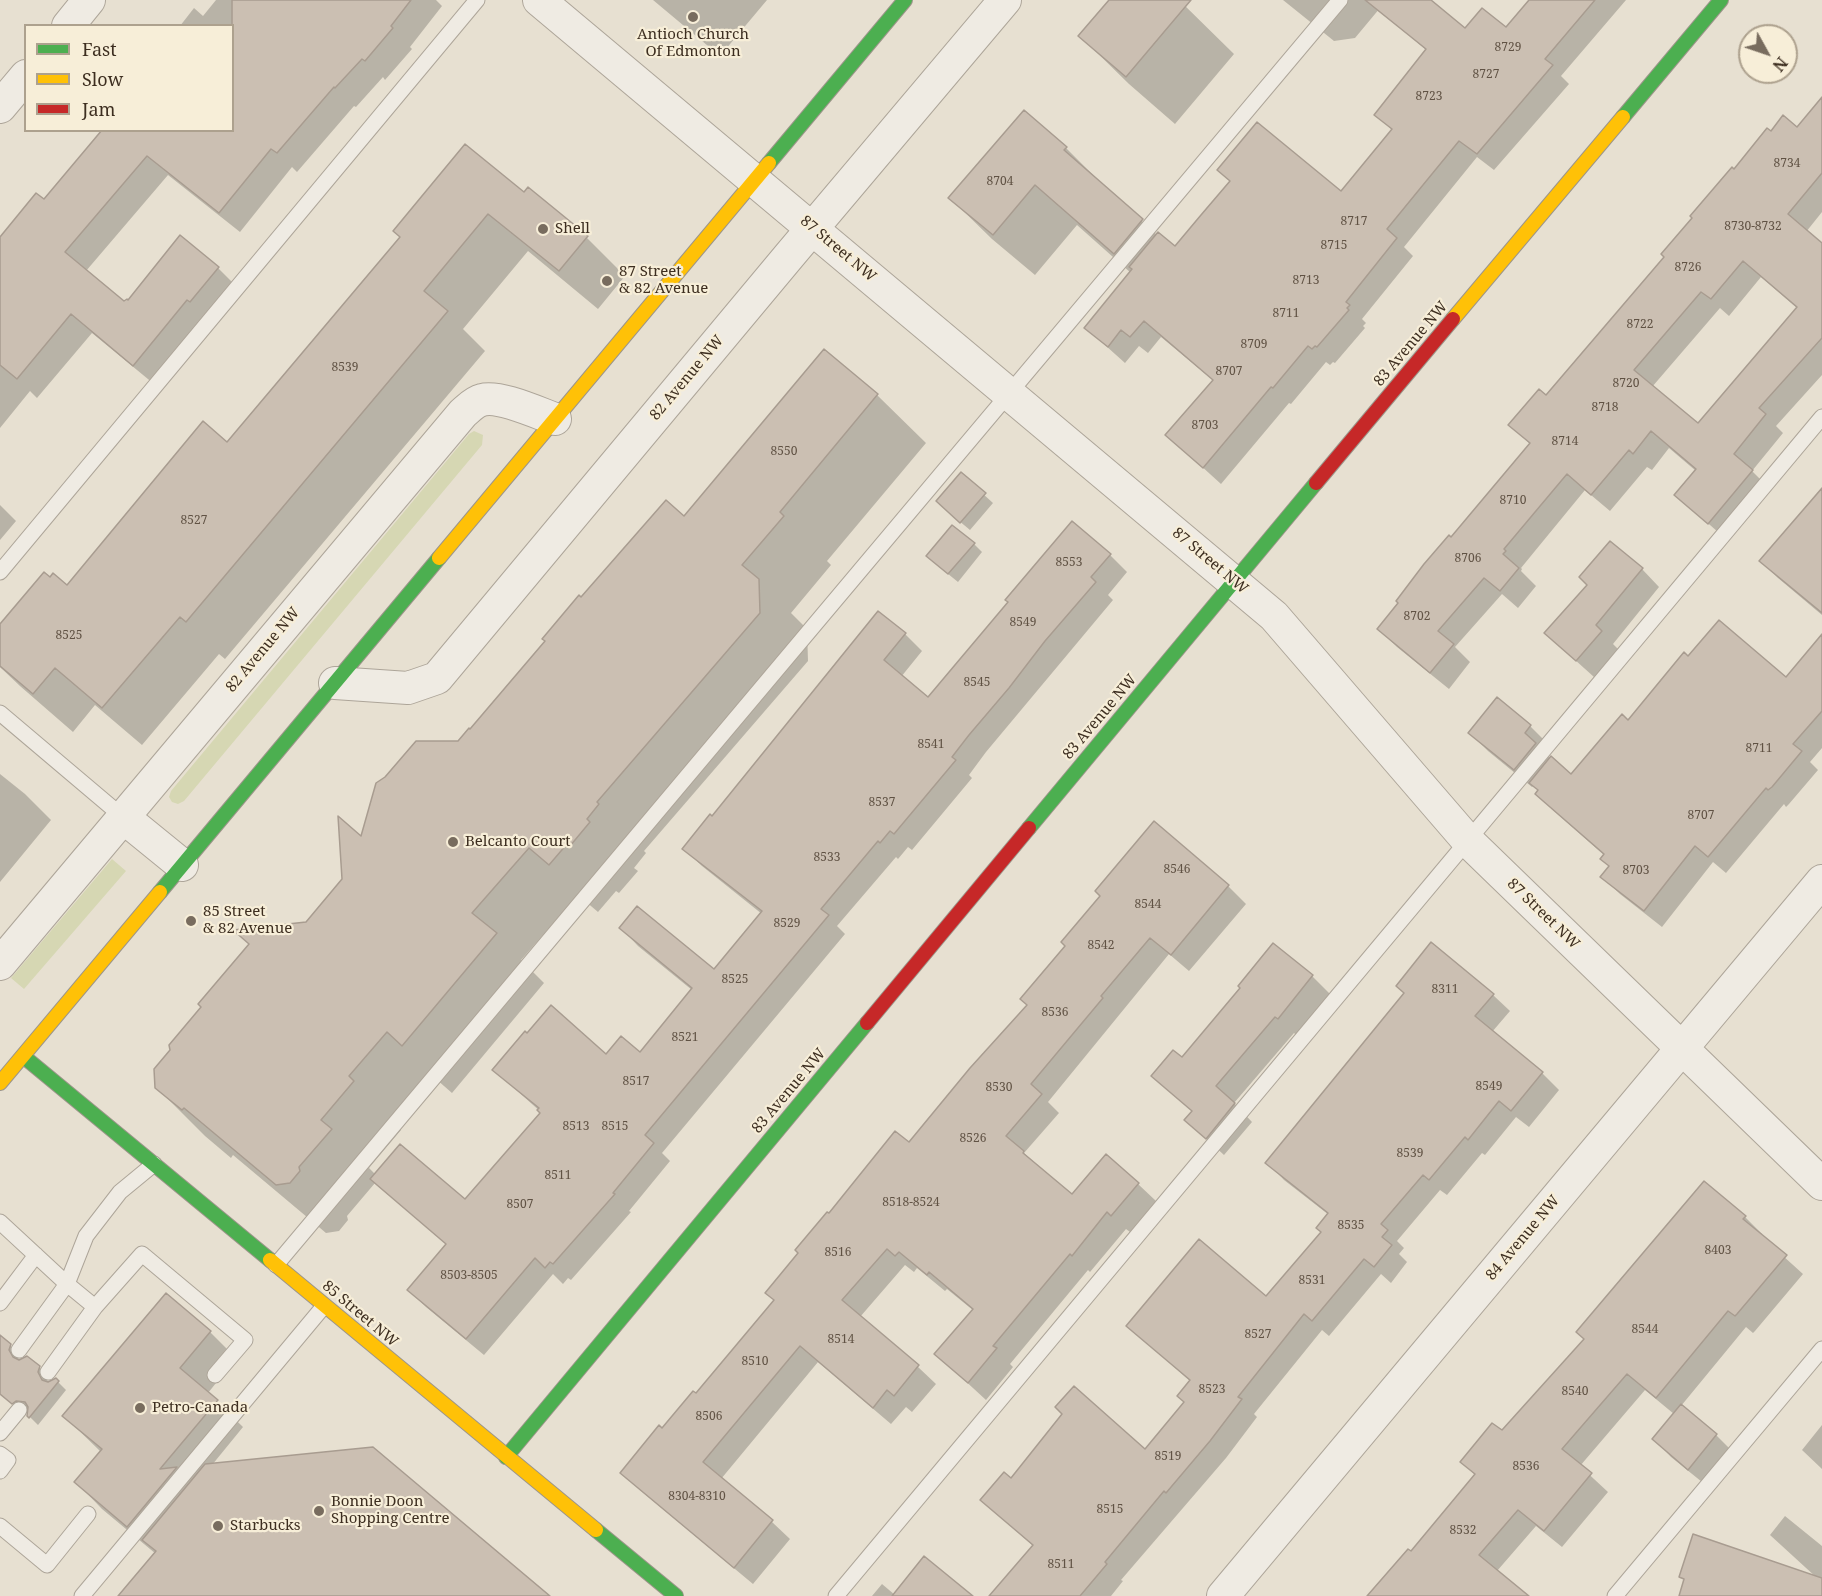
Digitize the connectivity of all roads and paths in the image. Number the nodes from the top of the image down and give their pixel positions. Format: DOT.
graph roads {
  1 [pos="89,0"];
  2 [pos="477,0"];
  3 [pos="539,0"];
  4 [pos="905,0"];
  5 [pos="1005,0"];
  6 [pos="1340,0"];
  7 [pos="1721,0"];
  8 [pos="70,24"];
  9 [pos="24,78"];
  10 [pos="0,107"];
  11 [pos="755,180"];
  12 [pos="813,228"];
  13 [pos="1010,393"];
  14 [pos="1822,417"];
  15 [pos="555,419"];
  16 [pos="0,572"];
  17 [pos="1234,582"];
  18 [pos="335,683"];
  19 [pos="0,713"];
  20 [pos="123,817"];
  21 [pos="1468,841"];
  22 [pos="182,866"];
  23 [pos="1822,881"];
  24 [pos="0,964"];
  25 [pos="1682,1048"];
  26 [pos="23,1056"];
  27 [pos="0,1083"];
  28 [pos="154,1164"];
  29 [pos="1822,1184"];
  30 [pos="3,1231"];
  31 [pos="36,1255"];
  32 [pos="276,1265"];
  33 [pos="67,1284"];
  34 [pos="0,1303"];
  35 [pos="324,1306"];
  36 [pos="95,1307"];
  37 [pos="1822,1349"];
  38 [pos="19,1350"];
  39 [pos="48,1372"];
  40 [pos="215,1375"];
  41 [pos="19,1410"];
  42 [pos="0,1433"];
  43 [pos="0,1454"];
  44 [pos="506,1457"];
  45 [pos="0,1471"];
  46 [pos="88,1514"];
  47 [pos="0,1526"];
  48 [pos="82,1596"];
  49 [pos="676,1596"];
  50 [pos="836,1596"];
  51 [pos="1223,1596"];
  52 [pos="1615,1596"];
  1 -- 8 [label="street"];
  2 -- 16 [label="lane"];
  3 -- 11 [label="street, 87 Street NW"];
  4 -- 11 [label="street"];
  5 -- 12 [label="street, 82 Avenue NW"];
  6 -- 13 [label="lane"];
  7 -- 17 [label="street, 83 Avenue NW"];
  9 -- 10 [label="street"];
  11 -- 12 [label="street, 87 Street NW"];
  11 -- 15 [label="street"];
  12 -- 13 [label="street, 87 Street NW"];
  12 -- 18 [label="street, 82 Avenue NW"];
  13 -- 17 [label="street, 87 Street NW"];
  13 -- 32 [label="lane"];
  14 -- 21 [label="lane"];
  15 -- 18 [label="street"];
  15 -- 20 [label="street, 82 Avenue NW"];
  17 -- 21 [label="street, 87 Street NW"];
  17 -- 44 [label="street, 83 Avenue NW"];
  18 -- 22 [label="street"];
  19 -- 20 [label="lane"];
  20 -- 22 [label="street"];
  20 -- 24 [label="street, 82 Avenue NW"];
  21 -- 25 [label="street, 87 Street NW"];
  21 -- 50 [label="lane"];
  22 -- 26 [label="street"];
  23 -- 25 [label="street, 84 Avenue NW"];
  25 -- 29 [label="street, 87 Street NW"];
  25 -- 51 [label="street, 84 Avenue NW"];
  26 -- 27 [label="street"];
  26 -- 28 [label="street, 85 Street NW"];
  28 -- 32 [label="street, 85 Street NW"];
  28 -- 33 [label="lane"];
  30 -- 31 [label="lane"];
  31 -- 33 [label="lane"];
  31 -- 34 [label="lane"];
  32 -- 35 [label="street, 85 Street NW"];
  33 -- 36 [label="lane"];
  33 -- 38 [label="lane"];
  35 -- 44 [label="street, 85 Street NW"];
  35 -- 48 [label="lane"];
  36 -- 39 [label="lane"];
  36 -- 40 [label="lane"];
  37 -- 52 [label="lane"];
  41 -- 42 [label="lane"];
  43 -- 45 [label="lane"];
  44 -- 49 [label="street, 85 Street NW"];
  46 -- 47 [label="lane"];
}
